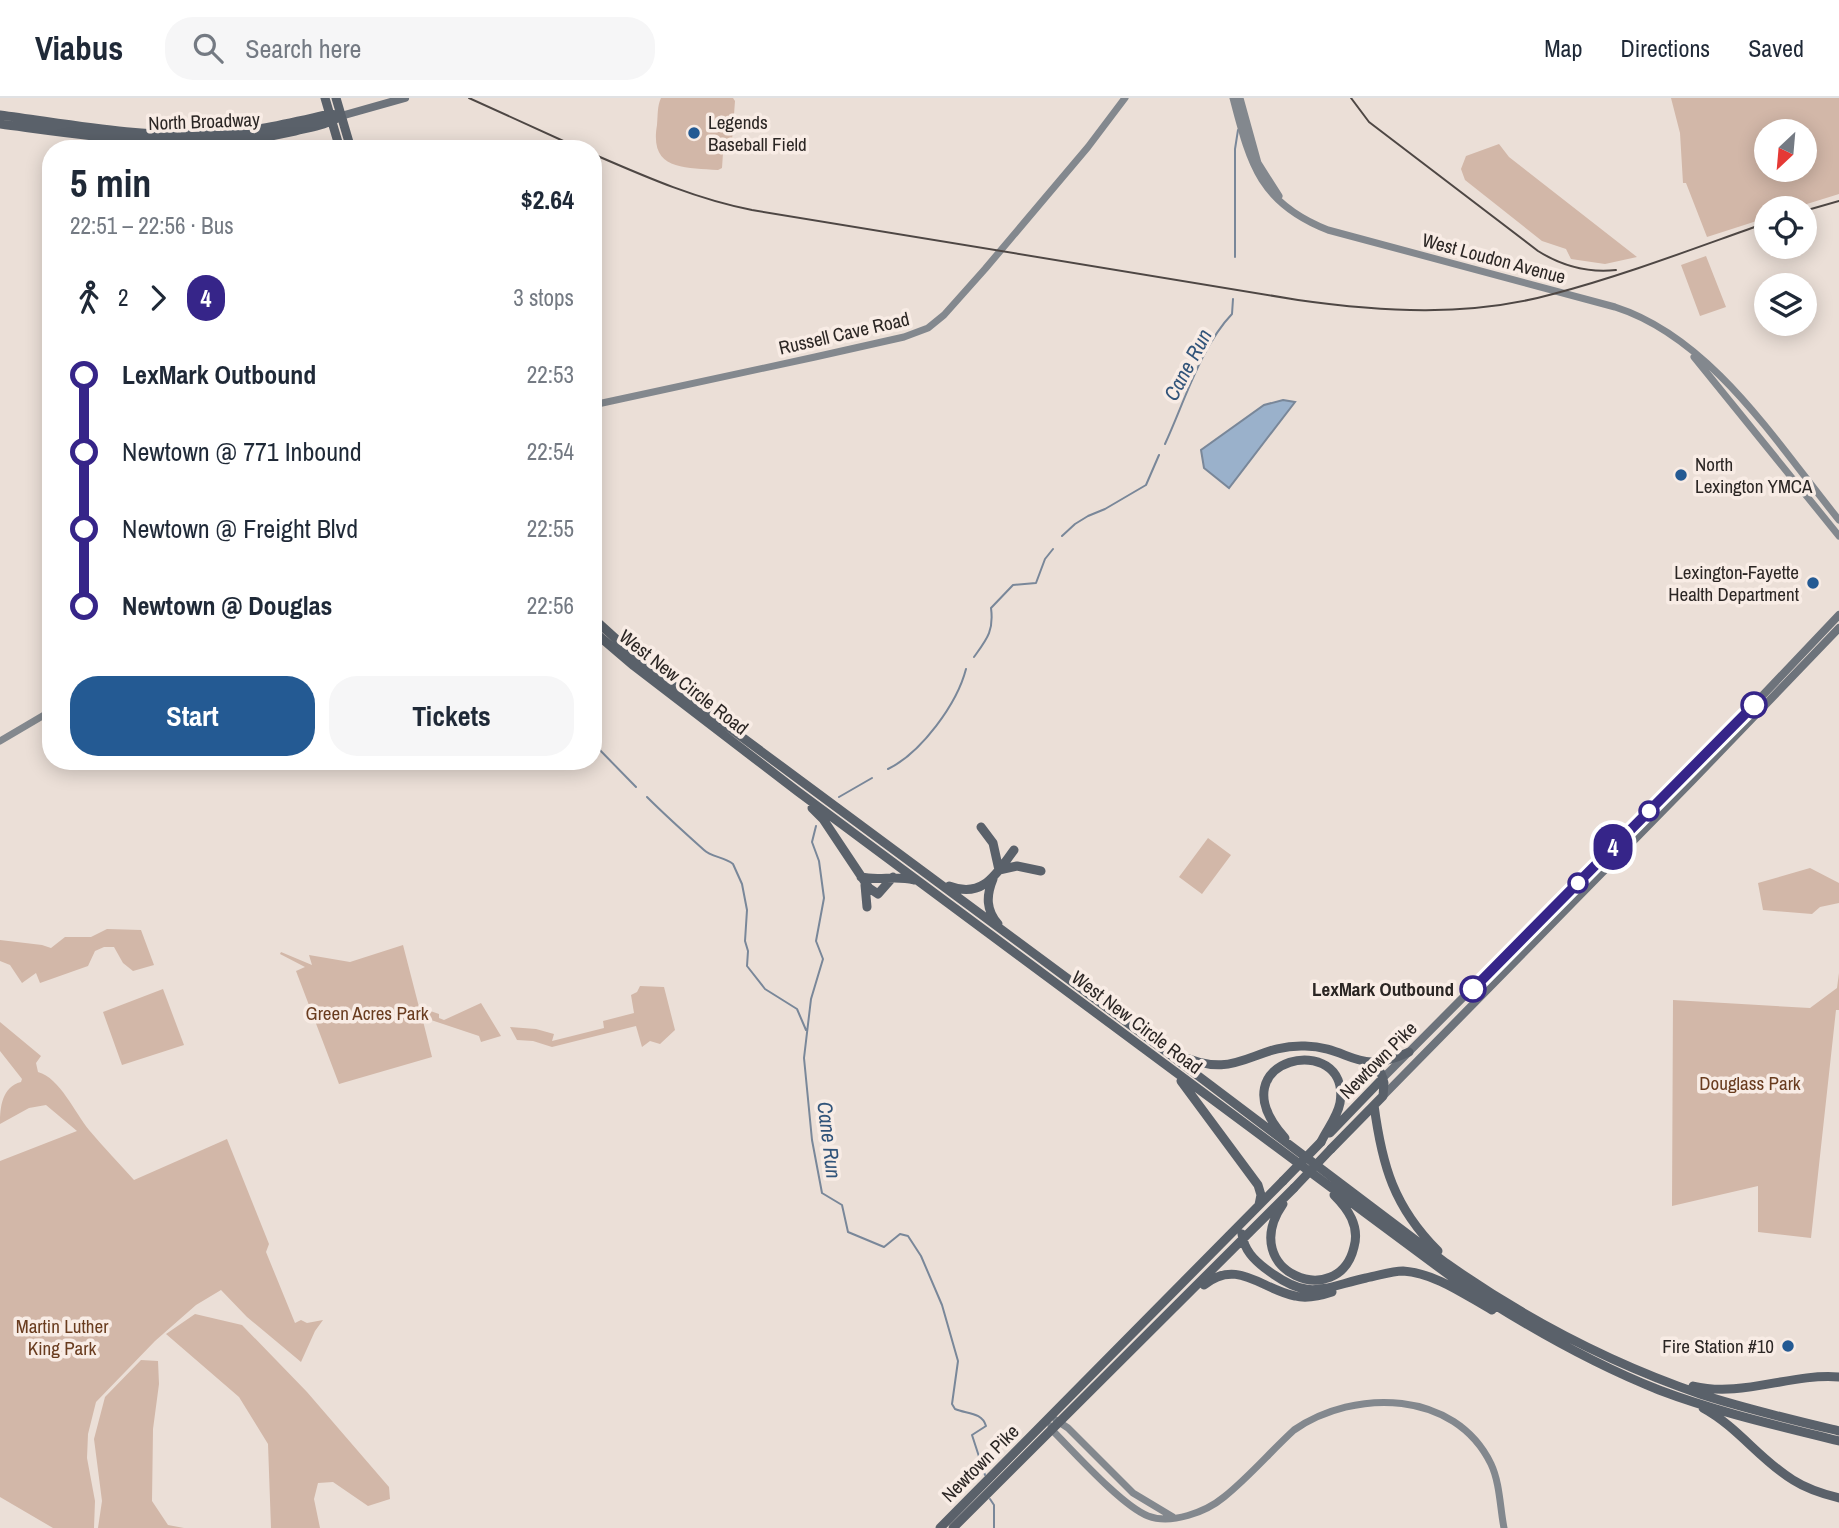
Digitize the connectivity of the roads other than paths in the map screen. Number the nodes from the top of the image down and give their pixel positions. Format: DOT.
graph roads {
  1 [pos="325,98"];
  2 [pos="336,98"];
  3 [pos="405,98"];
  4 [pos="1125,98"];
  5 [pos="1233,98"];
  6 [pos="1240,98"];
  7 [pos="0,115"];
  8 [pos="341,116"];
  9 [pos="331,118"];
  10 [pos="0,124"];
  11 [pos="138,140"];
  12 [pos="227,140"];
  13 [pos="337,140"];
  14 [pos="348,140"];
  15 [pos="1291,210"];
  16 [pos="1685,345"];
  17 [pos="602,403"];
  18 [pos="1839,520"];
  19 [pos="1839,536"];
  20 [pos="1839,615"];
  21 [pos="602,626"];
  22 [pos="1839,628"];
  23 [pos="602,638"];
  24 [pos="701,713"];
  25 [pos="42,716"];
  26 [pos="0,741"];
  27 [pos="797,791"];
  28 [pos="1661,799"];
  29 [pos="1667,806"];
  30 [pos="981,827"];
  31 [pos="1624,835"];
  32 [pos="1631,842"];
  33 [pos="1014,850"];
  34 [pos="1041,871"];
  35 [pos="996,874"];
  36 [pos="893,877"];
  37 [pos="863,880"];
  38 [pos="920,881"];
  39 [pos="937,881"];
  40 [pos="976,888"];
  41 [pos="987,897"];
  42 [pos="867,907"];
  43 [pos="1006,934"];
  44 [pos="1160,1047"];
  45 [pos="1409,1052"];
  46 [pos="1367,1063"];
  47 [pos="1175,1074"];
  48 [pos="1383,1079"];
  49 [pos="1383,1096"];
  50 [pos="1374,1105"];
  51 [pos="1321,1142"];
  52 [pos="1298,1152"];
  53 [pos="1313,1174"];
  54 [pos="1294,1188"];
  55 [pos="1259,1205"];
  56 [pos="1242,1221"];
  57 [pos="1242,1240"];
  58 [pos="1462,1274"];
  59 [pos="1363,1279"];
  60 [pos="1176,1307"];
  61 [pos="1531,1328"];
  62 [pos="1647,1374"];
  63 [pos="1839,1377"];
  64 [pos="1686,1399"];
  65 [pos="1049,1418"];
  66 [pos="1061,1421"];
  67 [pos="1052,1430"];
  68 [pos="1839,1431"];
  69 [pos="1839,1441"];
  70 [pos="1839,1498"];
  71 [pos="1173,1517"];
  72 [pos="940,1528"];
  73 [pos="953,1528"];
  74 [pos="1504,1528"];
  1 -- 9 [label="highway"];
  2 -- 8 [label="highway"];
  3 -- 8 [label="main road"];
  4 -- 17 [label="street, Russell Cave Road"];
  5 -- 15 [label="street, West Loudon Avenue"];
  6 -- 15 [label="street, West Loudon Avenue"];
  7 -- 9 [label="highway, North Broadway"];
  8 -- 9 [label="highway"];
  8 -- 14 [label="highway"];
  9 -- 12 [label="highway, North Broadway"];
  9 -- 13 [label="highway"];
  10 -- 11 [label="highway, North Broadway"];
  15 -- 16 [label="street, West Loudon Avenue"];
  16 -- 18 [label="street, West Loudon Avenue"];
  16 -- 19 [label="street, West Loudon Avenue"];
  20 -- 28 [label="main road, Newtown Pike"];
  21 -- 24 [label="highway, West New Circle Road"];
  22 -- 29 [label="main road, Newtown Pike"];
  23 -- 24 [label="highway, West New Circle Road"];
  24 -- 27 [label="highway, West New Circle Road"];
  24 -- 39 [label="highway, West New Circle Road"];
  25 -- 26 [label="street"];
  27 -- 37 [label="highway"];
  27 -- 38 [label="highway, West New Circle Road"];
  28 -- 29 [label="main road"];
  28 -- 31 [label="main road, Newtown Pike"];
  29 -- 32 [label="main road, Newtown Pike"];
  30 -- 35 [label="highway"];
  31 -- 32 [label="main road"];
  31 -- 45 [label="main road, Newtown Pike"];
  32 -- 49 [label="main road, Newtown Pike"];
  33 -- 35 [label="highway"];
  34 -- 35 [label="highway"];
  35 -- 40 [label="highway"];
  35 -- 41 [label="highway"];
  36 -- 37 [label="highway"];
  36 -- 37 [label="highway"];
  36 -- 38 [label="highway"];
  37 -- 42 [label="highway"];
  38 -- 47 [label="highway, West New Circle Road"];
  39 -- 40 [label="highway"];
  39 -- 43 [label="highway, West New Circle Road"];
  40 -- 41 [label="highway"];
  41 -- 43 [label="highway"];
  43 -- 44 [label="highway, West New Circle Road"];
  44 -- 46 [label="highway"];
  44 -- 52 [label="highway, West New Circle Road"];
  45 -- 46 [label="highway"];
  45 -- 48 [label="main road, Newtown Pike"];
  46 -- 48 [label="highway"];
  47 -- 53 [label="highway, West New Circle Road"];
  47 -- 55 [label="highway"];
  48 -- 49 [label="highway"];
  48 -- 51 [label="highway, Newtown Pike"];
  49 -- 50 [label="highway, Newtown Pike"];
  50 -- 54 [label="highway, Newtown Pike, bridge"];
  50 -- 58 [label="highway"];
  51 -- 52 [label="highway"];
  51 -- 55 [label="highway, Newtown Pike, bridge"];
  52 -- 58 [label="highway, West New Circle Road"];
  53 -- 54 [label="highway"];
  53 -- 61 [label="highway, West New Circle Road"];
  54 -- 57 [label="highway, Newtown Pike"];
  55 -- 56 [label="highway, Newtown Pike"];
  56 -- 57 [label="highway"];
  56 -- 65 [label="highway, Newtown Pike"];
  57 -- 59 [label="highway"];
  57 -- 60 [label="highway, Newtown Pike"];
  58 -- 62 [label="highway, West New Circle Road"];
  59 -- 60 [label="highway"];
  59 -- 61 [label="highway"];
  60 -- 66 [label="highway, Newtown Pike"];
  61 -- 64 [label="highway, West New Circle Road"];
  62 -- 63 [label="highway"];
  62 -- 68 [label="highway"];
  64 -- 69 [label="highway"];
  64 -- 70 [label="highway"];
  65 -- 66 [label="street"];
  65 -- 67 [label="street"];
  65 -- 72 [label="highway, Newtown Pike"];
  66 -- 67 [label="highway, Newtown Pike"];
  66 -- 71 [label="street"];
  67 -- 71 [label="street"];
  67 -- 73 [label="highway, Newtown Pike"];
  71 -- 74 [label="street"];
}
